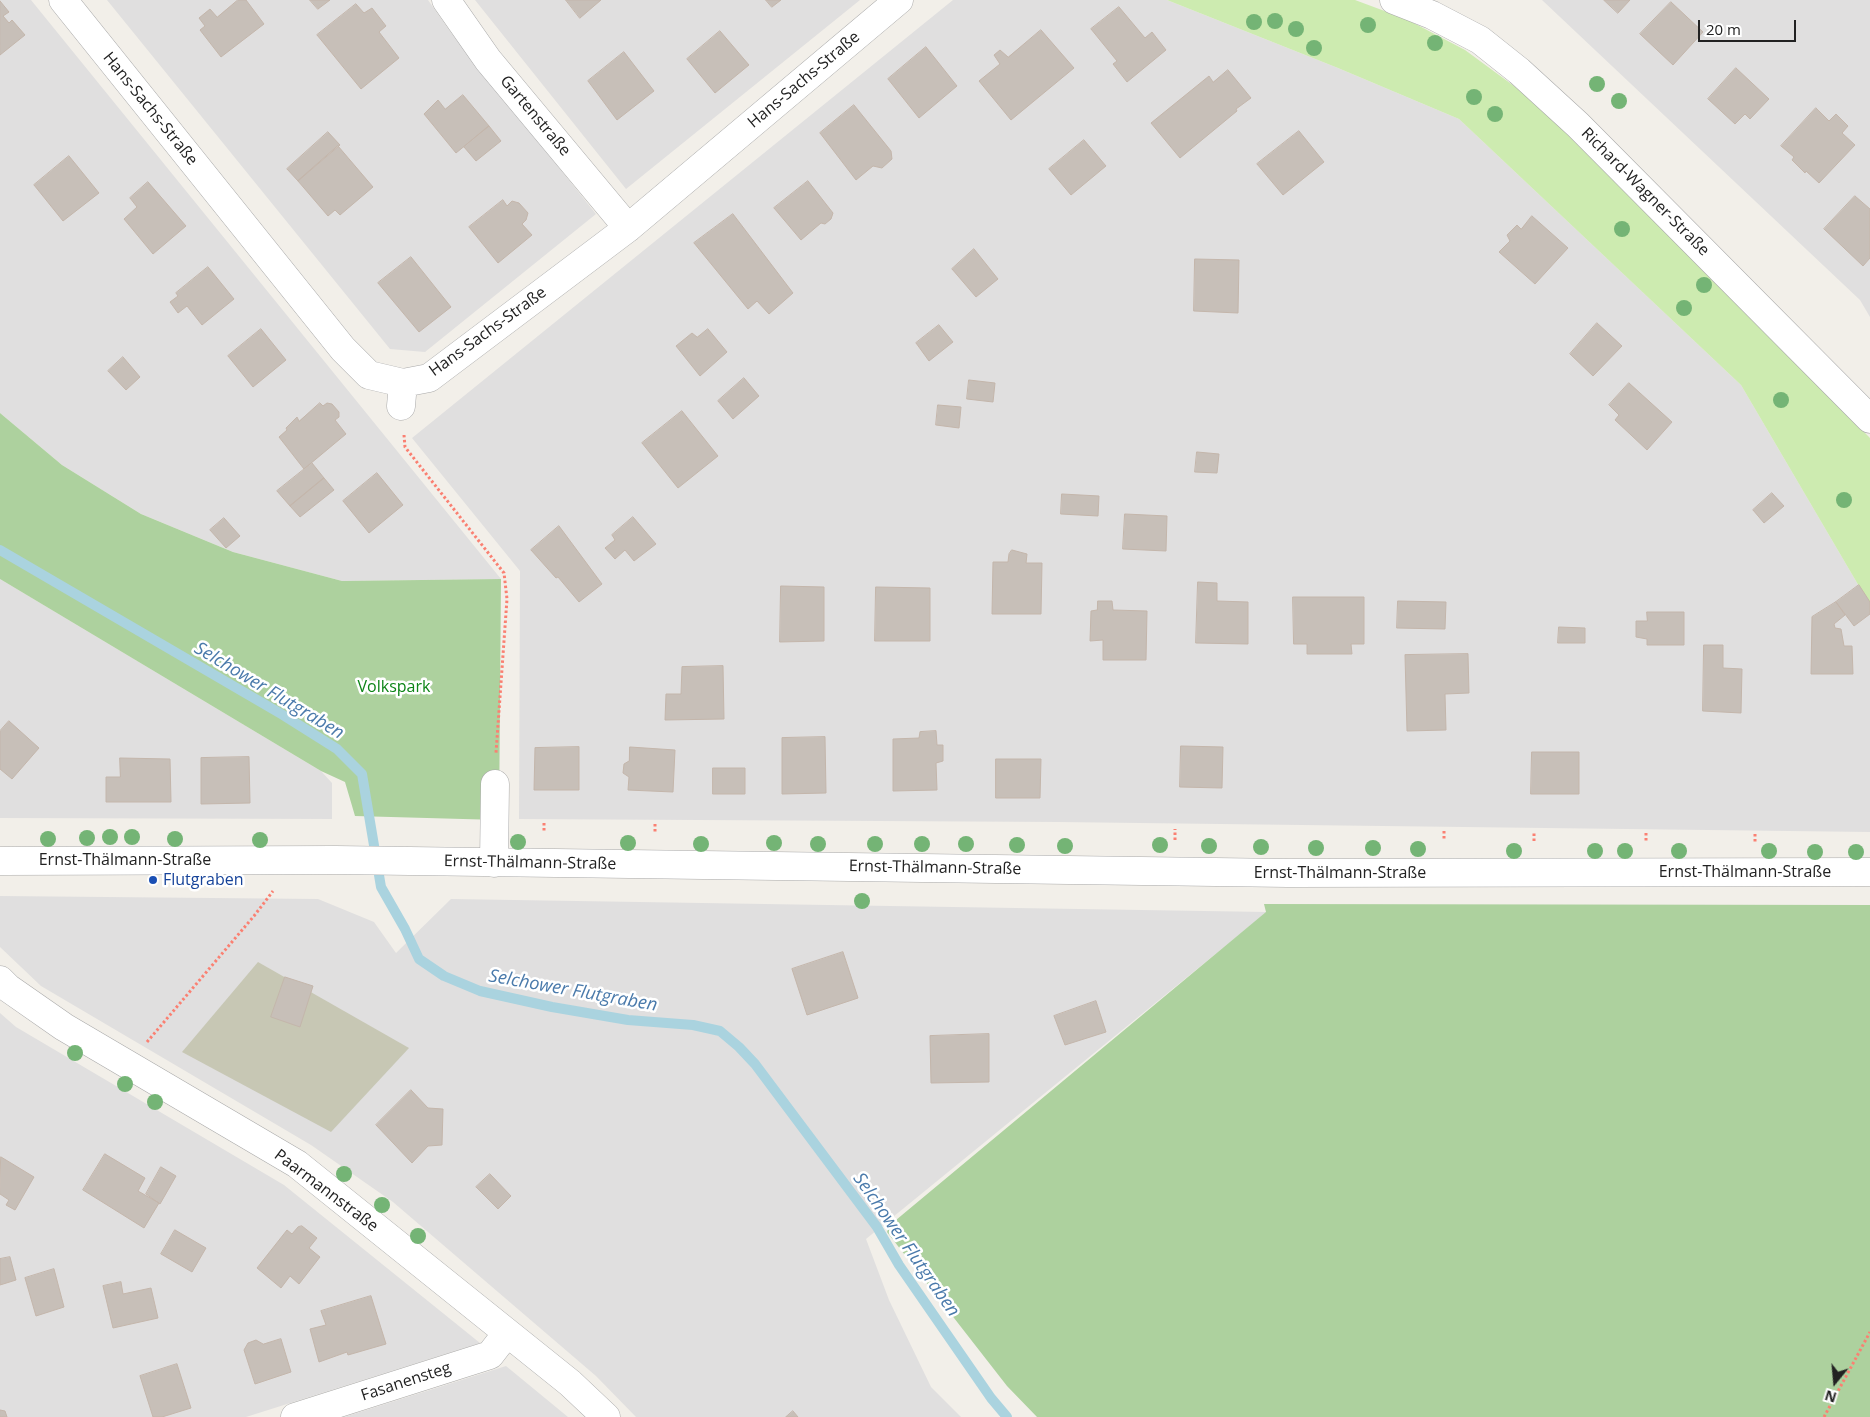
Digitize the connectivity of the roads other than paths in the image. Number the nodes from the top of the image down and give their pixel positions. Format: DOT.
graph roads {
  1 [pos="62,0"];
  2 [pos="446,0"];
  3 [pos="899,0"];
  4 [pos="1394,0"];
  5 [pos="628,228"];
  6 [pos="1870,419"];
  7 [pos="495,784"];
  8 [pos="0,861"];
  9 [pos="494,863"];
  10 [pos="1870,872"];
  11 [pos="0,980"];
  12 [pos="507,1333"];
  13 [pos="295,1417"];
  14 [pos="606,1417"];
  1 -- 5 [label="street, Hans-Sachs-Straße"];
  2 -- 5 [label="street, Gartenstraße"];
  3 -- 5 [label="street, Hans-Sachs-Straße"];
  4 -- 6 [label="street, Richard-Wagner-Straße"];
  7 -- 9 [label="street"];
  8 -- 9 [label="street, Ernst-Thälmann-Straße"];
  9 -- 10 [label="street, Ernst-Thälmann-Straße"];
  11 -- 12 [label="street, Paarmannstraße"];
  12 -- 13 [label="street, Fasanensteg"];
  12 -- 14 [label="street, Paarmannstraße"];
}
